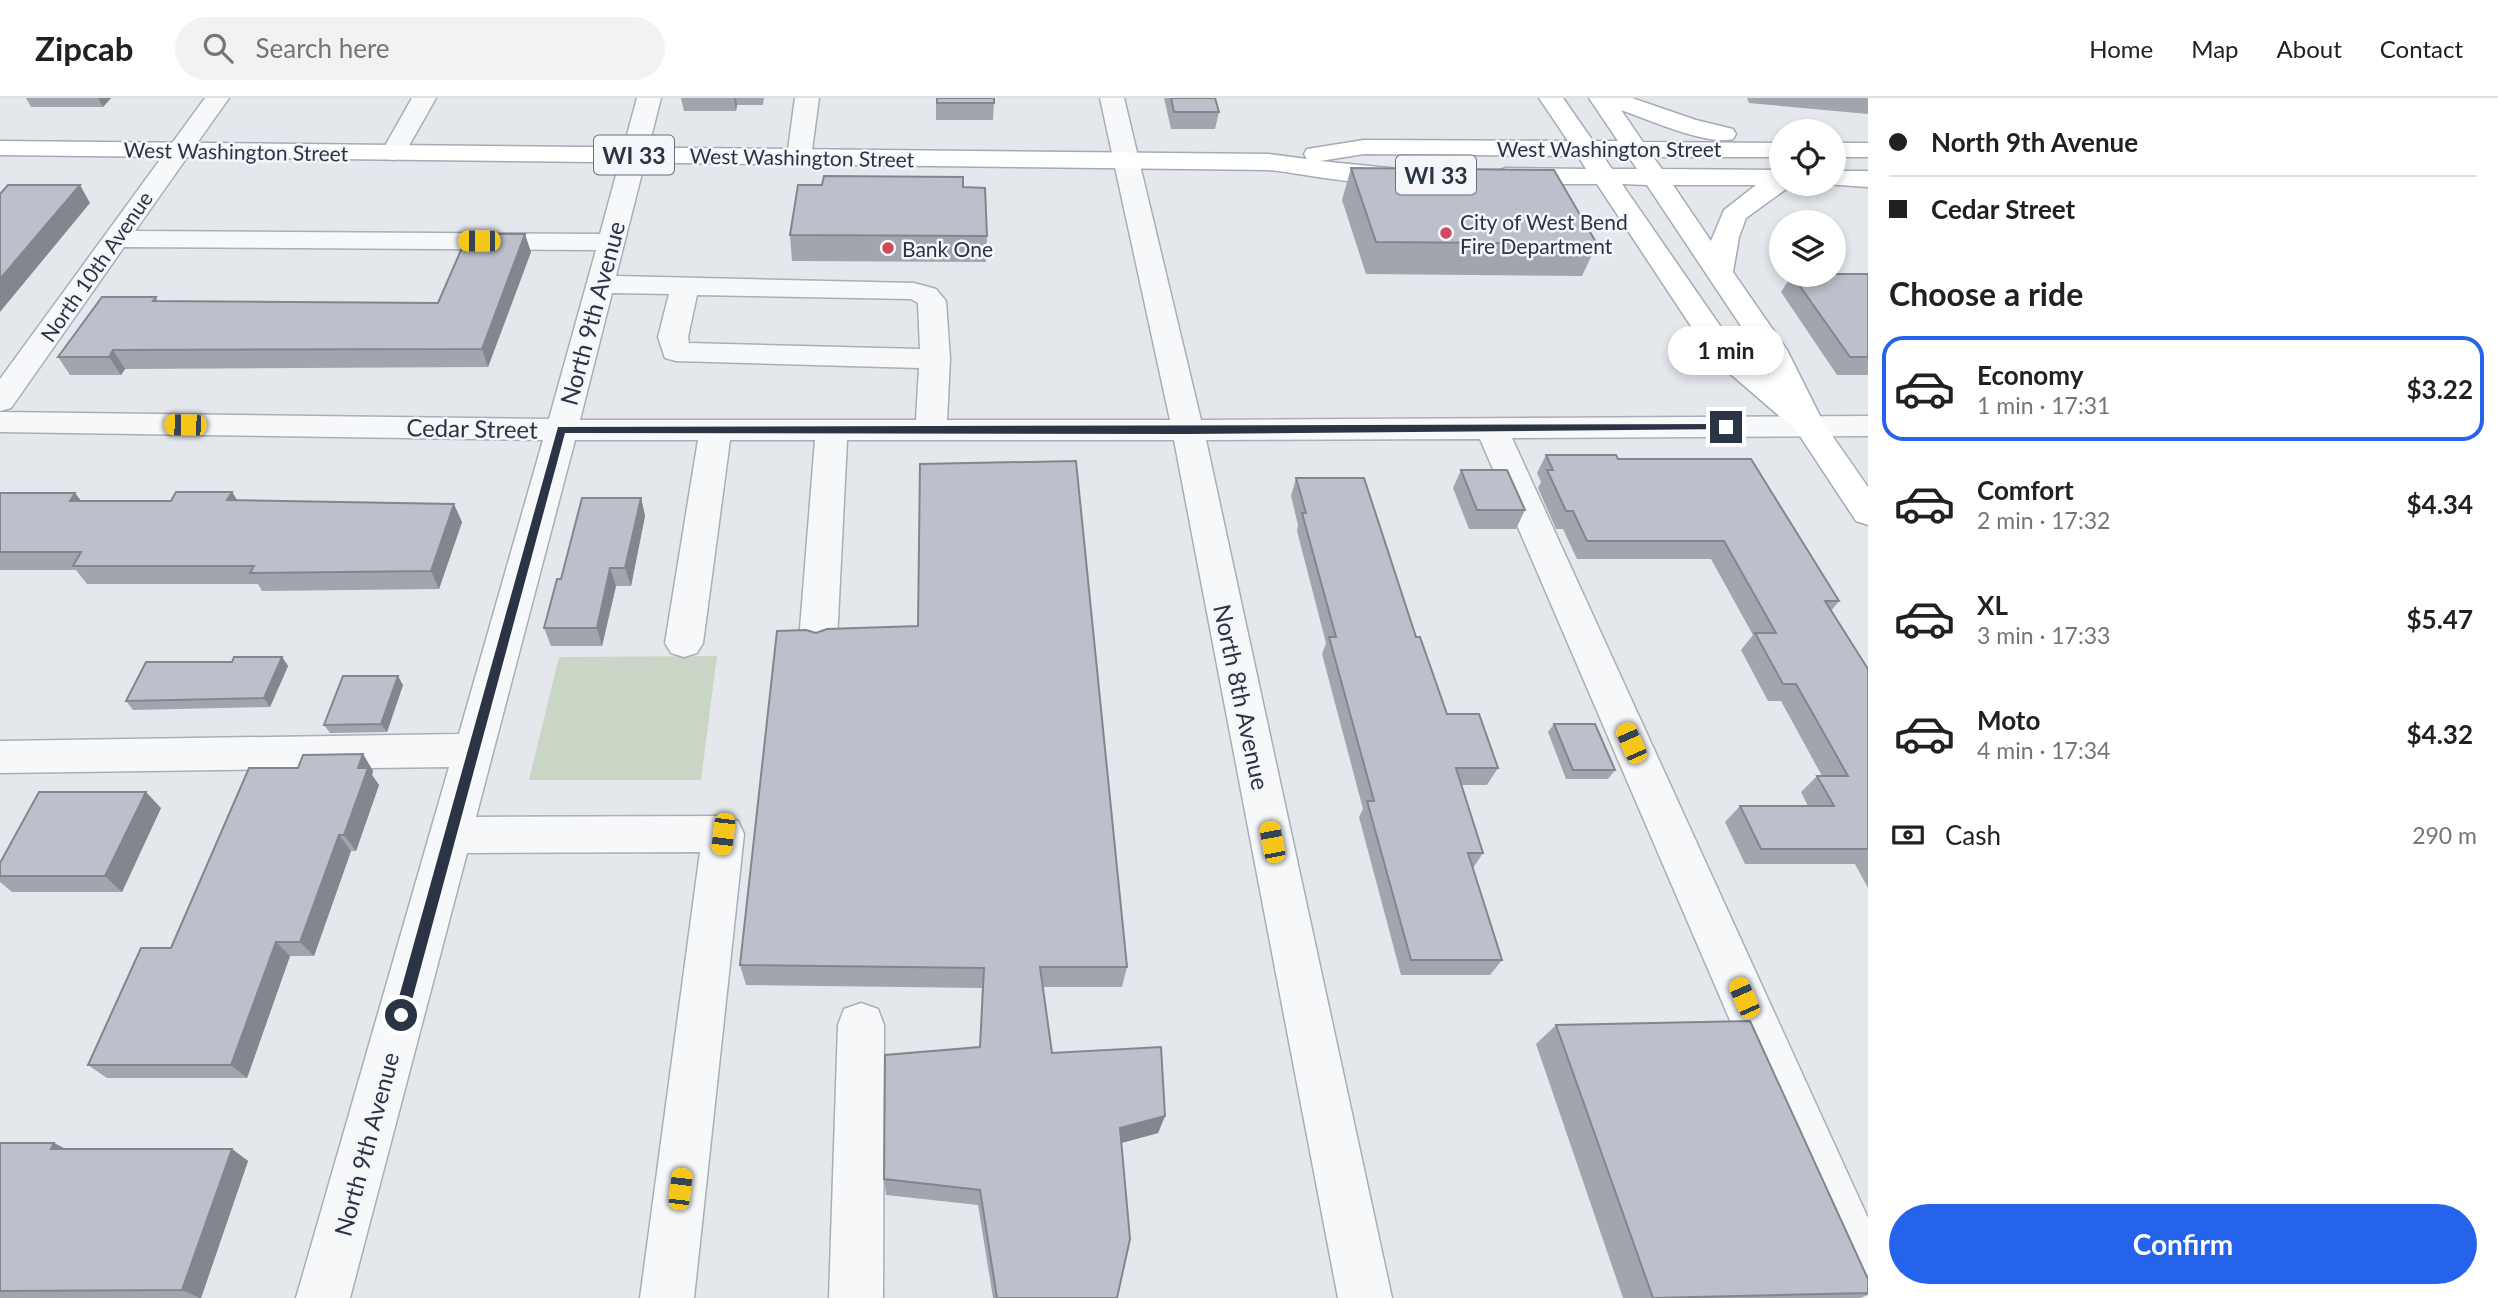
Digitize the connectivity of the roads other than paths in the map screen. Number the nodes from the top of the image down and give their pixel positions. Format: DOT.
graph roads {
  1 [pos="217,98"];
  2 [pos="424,98"];
  3 [pos="649,98"];
  4 [pos="807,98"];
  5 [pos="1112,98"];
  6 [pos="1552,98"];
  7 [pos="1601,98"];
  8 [pos="1609,98"];
  9 [pos="1769,144"];
  10 [pos="1769,147"];
  11 [pos="0,148"];
  12 [pos="1584,148"];
  13 [pos="1634,148"];
  14 [pos="178,150"];
  15 [pos="1846,150"];
  16 [pos="1868,150"];
  17 [pos="393,153"];
  18 [pos="634,155"];
  19 [pos="799,157"];
  20 [pos="1127,161"];
  21 [pos="1269,162"];
  22 [pos="1427,175"];
  23 [pos="1481,176"];
  24 [pos="1604,176"];
  25 [pos="1653,176"];
  26 [pos="1846,179"];
  27 [pos="1868,179"];
  28 [pos="1769,180"];
  29 [pos="1769,188"];
  30 [pos="115,239"];
  31 [pos="611,242"];
  32 [pos="1719,274"];
  33 [pos="600,284"];
  34 [pos="685,285"];
  35 [pos="935,359"];
  36 [pos="0,401"];
  37 [pos="0,422"];
  38 [pos="1809,426"];
  39 [pos="1868,426"];
  40 [pos="931,428"];
  41 [pos="1491,428"];
  42 [pos="562,430"];
  43 [pos="716,430"];
  44 [pos="832,430"];
  45 [pos="1188,430"];
  46 [pos="1868,513"];
  47 [pos="818,641"];
  48 [pos="684,643"];
  49 [pos="474,750"];
  50 [pos="0,757"];
  51 [pos="450,835"];
  52 [pos="860,1025"];
  53 [pos="1868,1278"];
  54 [pos="323,1298"];
  55 [pos="667,1298"];
  56 [pos="856,1298"];
  57 [pos="1365,1298"];
  1 -- 14 [label="street, North 10th Avenue"];
  2 -- 17 [label="street"];
  3 -- 18 [label="street, North 9th Avenue"];
  4 -- 19 [label="street"];
  5 -- 20 [label="street, North 8th Avenue"];
  6 -- 12 [label="main road"];
  7 -- 13 [label="main road"];
  8 -- 9 [label="main road"];
  10 -- 13 [label="main road, West Washington Street / WI 33"];
  11 -- 14 [label="main road, West Washington Street / WI 33"];
  12 -- 13 [label="main road, West Washington Street / WI 33"];
  12 -- 21 [label="main road, West Washington Street / WI 33"];
  12 -- 24 [label="main road"];
  13 -- 25 [label="main road"];
  14 -- 17 [label="main road, West Washington Street / WI 33"];
  14 -- 30 [label="street, North 10th Avenue"];
  15 -- 16 [label="main road"];
  17 -- 18 [label="main road, West Washington Street / WI 33"];
  18 -- 19 [label="main road, West Washington Street / WI 33"];
  18 -- 31 [label="street, North 9th Avenue"];
  19 -- 20 [label="main road, West Washington Street / WI 33"];
  20 -- 21 [label="main road, West Washington Street / WI 33"];
  20 -- 45 [label="street, North 8th Avenue"];
  21 -- 22 [label="main road, West Washington Street / WI 33"];
  23 -- 24 [label="main road, West Washington Street / WI 33"];
  24 -- 25 [label="main road, West Washington Street / WI 33"];
  24 -- 38 [label="main road"];
  25 -- 28 [label="main road, West Washington Street / WI 33"];
  25 -- 32 [label="main road"];
  26 -- 27 [label="main road"];
  29 -- 32 [label="main road"];
  30 -- 31 [label="street"];
  30 -- 36 [label="street, North 10th Avenue"];
  31 -- 33 [label="street, North 9th Avenue"];
  32 -- 38 [label="main road"];
  33 -- 34 [label="street"];
  33 -- 42 [label="street, North 9th Avenue"];
  34 -- 35 [label="street"];
  34 -- 35 [label="street"];
  35 -- 40 [label="street"];
  37 -- 42 [label="street, Cedar Street"];
  38 -- 39 [label="street, Cedar Street"];
  38 -- 41 [label="street, Cedar Street"];
  38 -- 46 [label="main road"];
  40 -- 44 [label="street, Cedar Street"];
  40 -- 45 [label="street, Cedar Street"];
  41 -- 45 [label="street, Cedar Street"];
  41 -- 53 [label="street"];
  42 -- 43 [label="street, Cedar Street"];
  42 -- 49 [label="street, North 9th Avenue"];
  43 -- 44 [label="street, Cedar Street"];
  43 -- 48 [label="street"];
  44 -- 47 [label="street"];
  45 -- 57 [label="street, North 8th Avenue"];
  49 -- 50 [label="street"];
  49 -- 51 [label="street, North 9th Avenue"];
  51 -- 54 [label="street, North 9th Avenue"];
  51 -- 55 [label="street"];
  52 -- 56 [label="street"];
}
